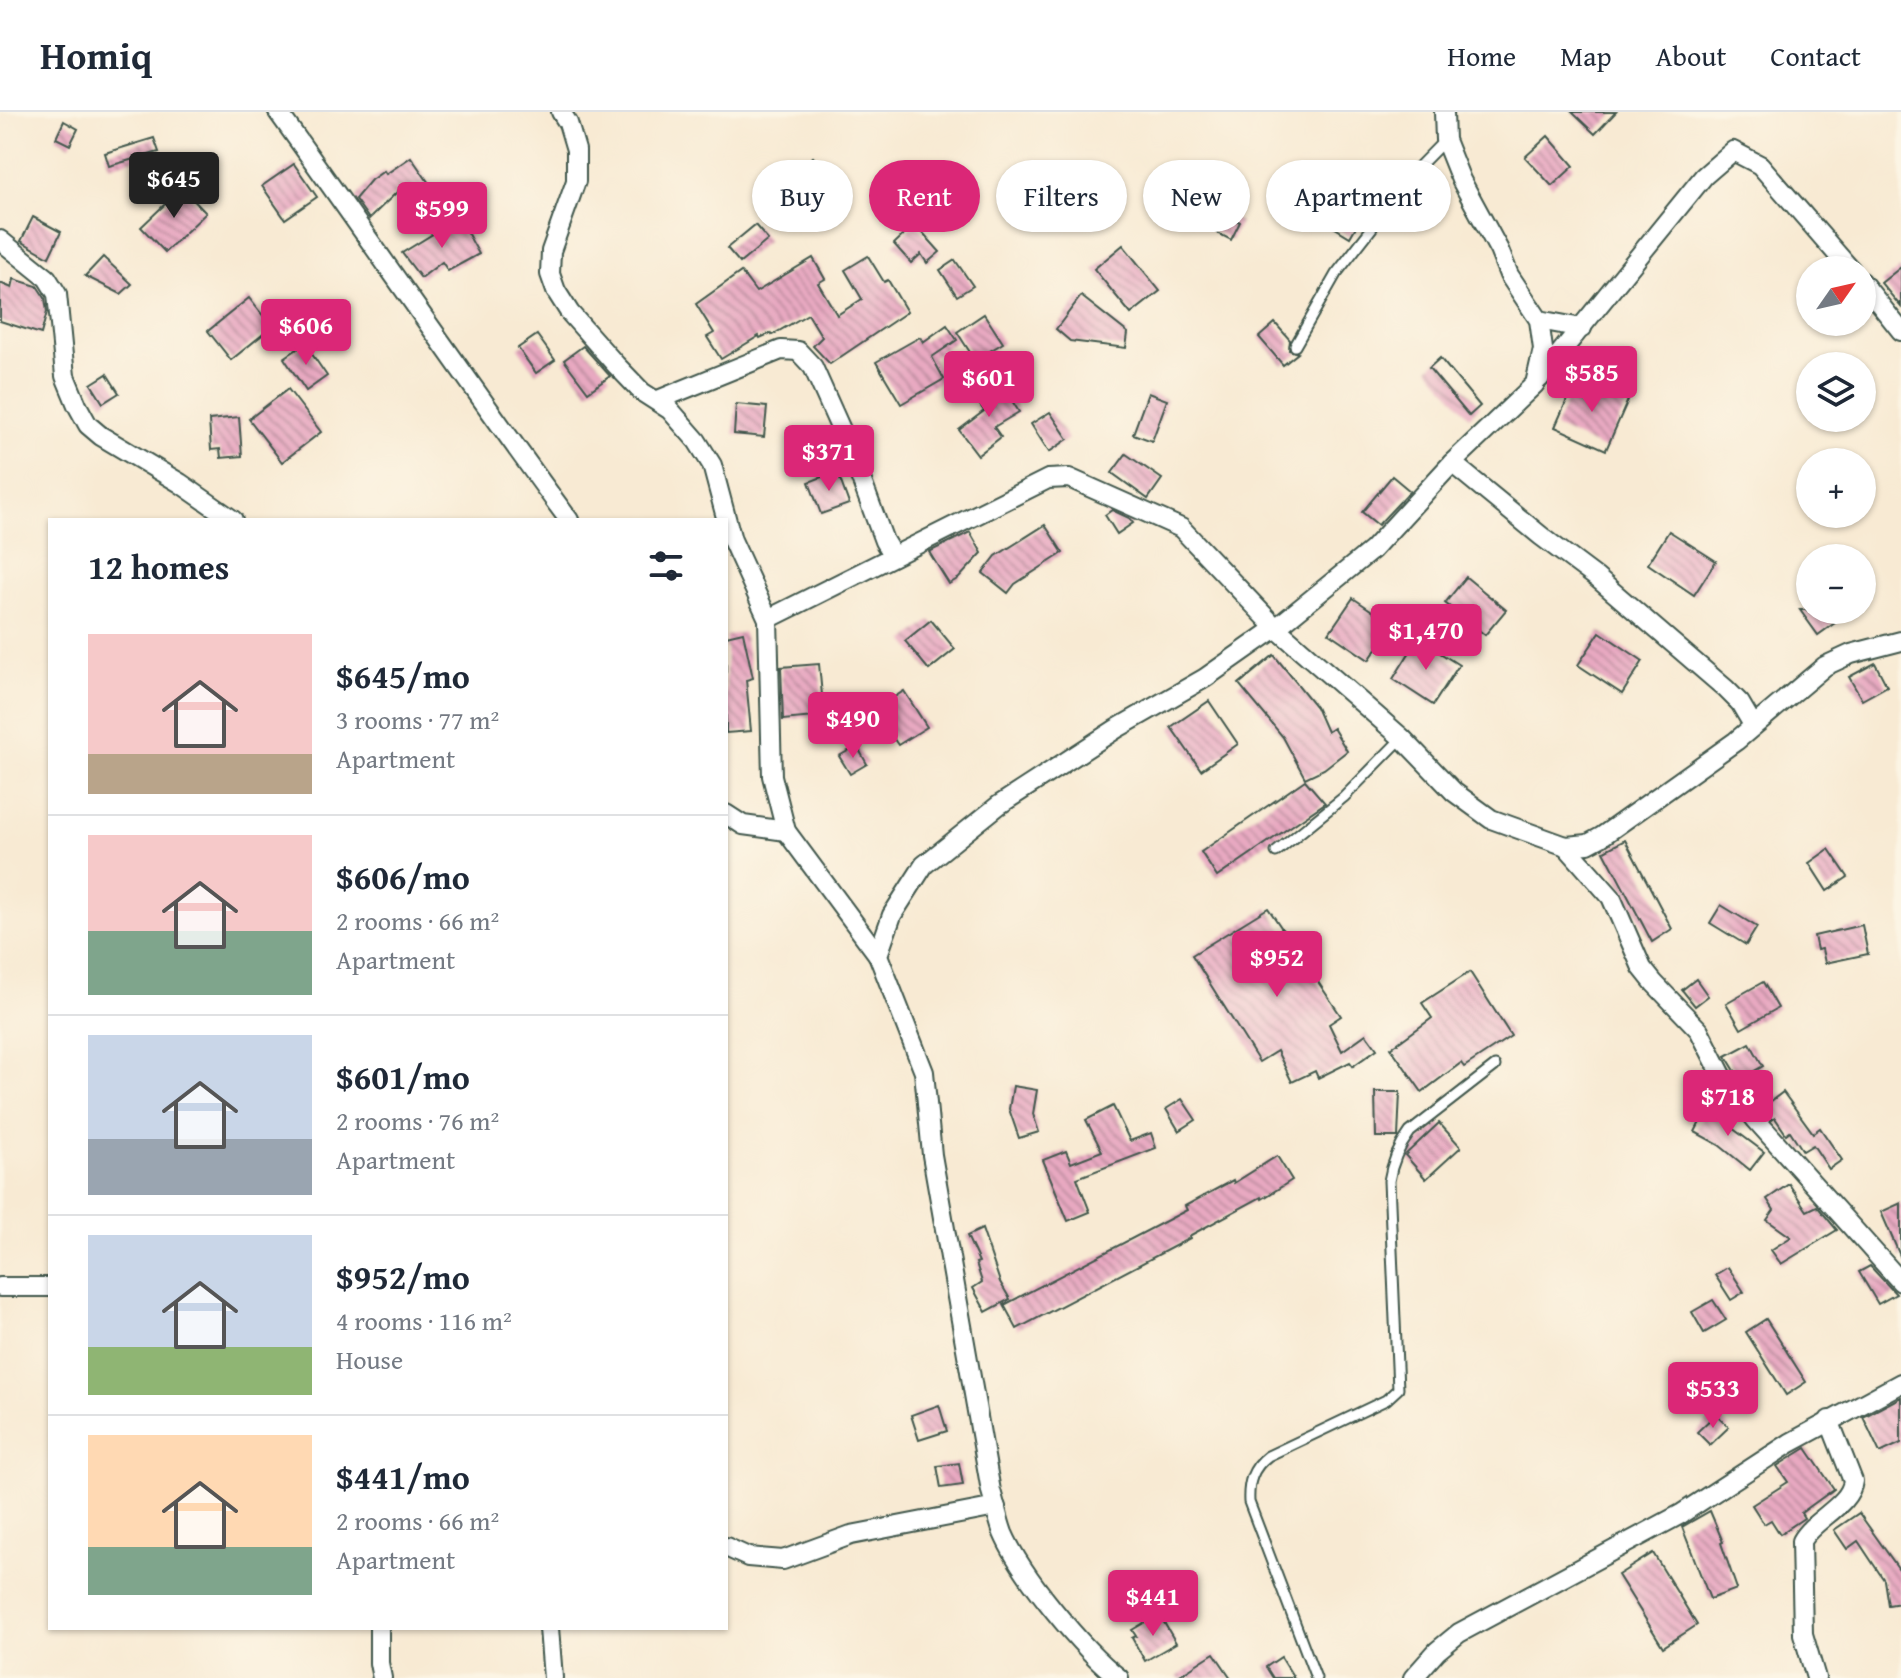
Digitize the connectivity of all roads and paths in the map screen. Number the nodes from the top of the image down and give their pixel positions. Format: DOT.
graph roads {
  1 [pos="278,112"];
  2 [pos="561,112"];
  3 [pos="1444,112"];
  4 [pos="1445,140"];
  5 [pos="0,240"];
  6 [pos="1839,256"];
  7 [pos="1876,300"];
  8 [pos="1539,320"];
  9 [pos="1582,328"];
  10 [pos="1901,331"];
  11 [pos="1295,346"];
  12 [pos="1535,384"];
  13 [pos="658,400"];
  14 [pos="1452,463"];
  15 [pos="230,518"];
  16 [pos="568,518"];
  17 [pos="726,518"];
  18 [pos="728,525"];
  19 [pos="893,556"];
  20 [pos="768,619"];
  21 [pos="1276,628"];
  22 [pos="1901,641"];
  23 [pos="1753,725"];
  24 [pos="1402,738"];
  25 [pos="735,826"];
  26 [pos="786,831"];
  27 [pos="1566,846"];
  28 [pos="1276,852"];
  29 [pos="878,955"];
  30 [pos="1495,1066"];
  31 [pos="1901,1282"];
  32 [pos="0,1287"];
  33 [pos="48,1287"];
  34 [pos="1901,1383"];
  35 [pos="1829,1420"];
  36 [pos="996,1507"];
  37 [pos="728,1548"];
  38 [pos="379,1630"];
  39 [pos="549,1630"];
  40 [pos="382,1678"];
  41 [pos="553,1678"];
  42 [pos="1119,1678"];
  43 [pos="1316,1678"];
  44 [pos="1413,1678"];
  45 [pos="1816,1678"];
  1 -- 16 [label="street"];
  2 -- 13 [label="street"];
  3 -- 4 [label="street"];
  4 -- 8 [label="street"];
  4 -- 11 [label="lane"];
  5 -- 15 [label="street"];
  6 -- 9 [label="street"];
  7 -- 10 [label="street"];
  8 -- 9 [label="street"];
  8 -- 12 [label="street"];
  9 -- 12 [label="street"];
  12 -- 14 [label="street"];
  13 -- 17 [label="street"];
  13 -- 19 [label="street"];
  14 -- 21 [label="street"];
  14 -- 23 [label="street"];
  18 -- 20 [label="street"];
  19 -- 20 [label="street"];
  19 -- 21 [label="street"];
  20 -- 26 [label="street"];
  21 -- 24 [label="street"];
  21 -- 29 [label="street"];
  22 -- 23 [label="street"];
  23 -- 27 [label="street"];
  24 -- 27 [label="street"];
  24 -- 28 [label="lane"];
  25 -- 26 [label="street"];
  26 -- 29 [label="street"];
  27 -- 31 [label="street"];
  29 -- 36 [label="street"];
  30 -- 43 [label="lane"];
  32 -- 33 [label="street"];
  34 -- 35 [label="street"];
  35 -- 44 [label="street"];
  35 -- 45 [label="street"];
  36 -- 37 [label="street"];
  36 -- 42 [label="street"];
  38 -- 40 [label="street"];
  39 -- 41 [label="street"];
}
